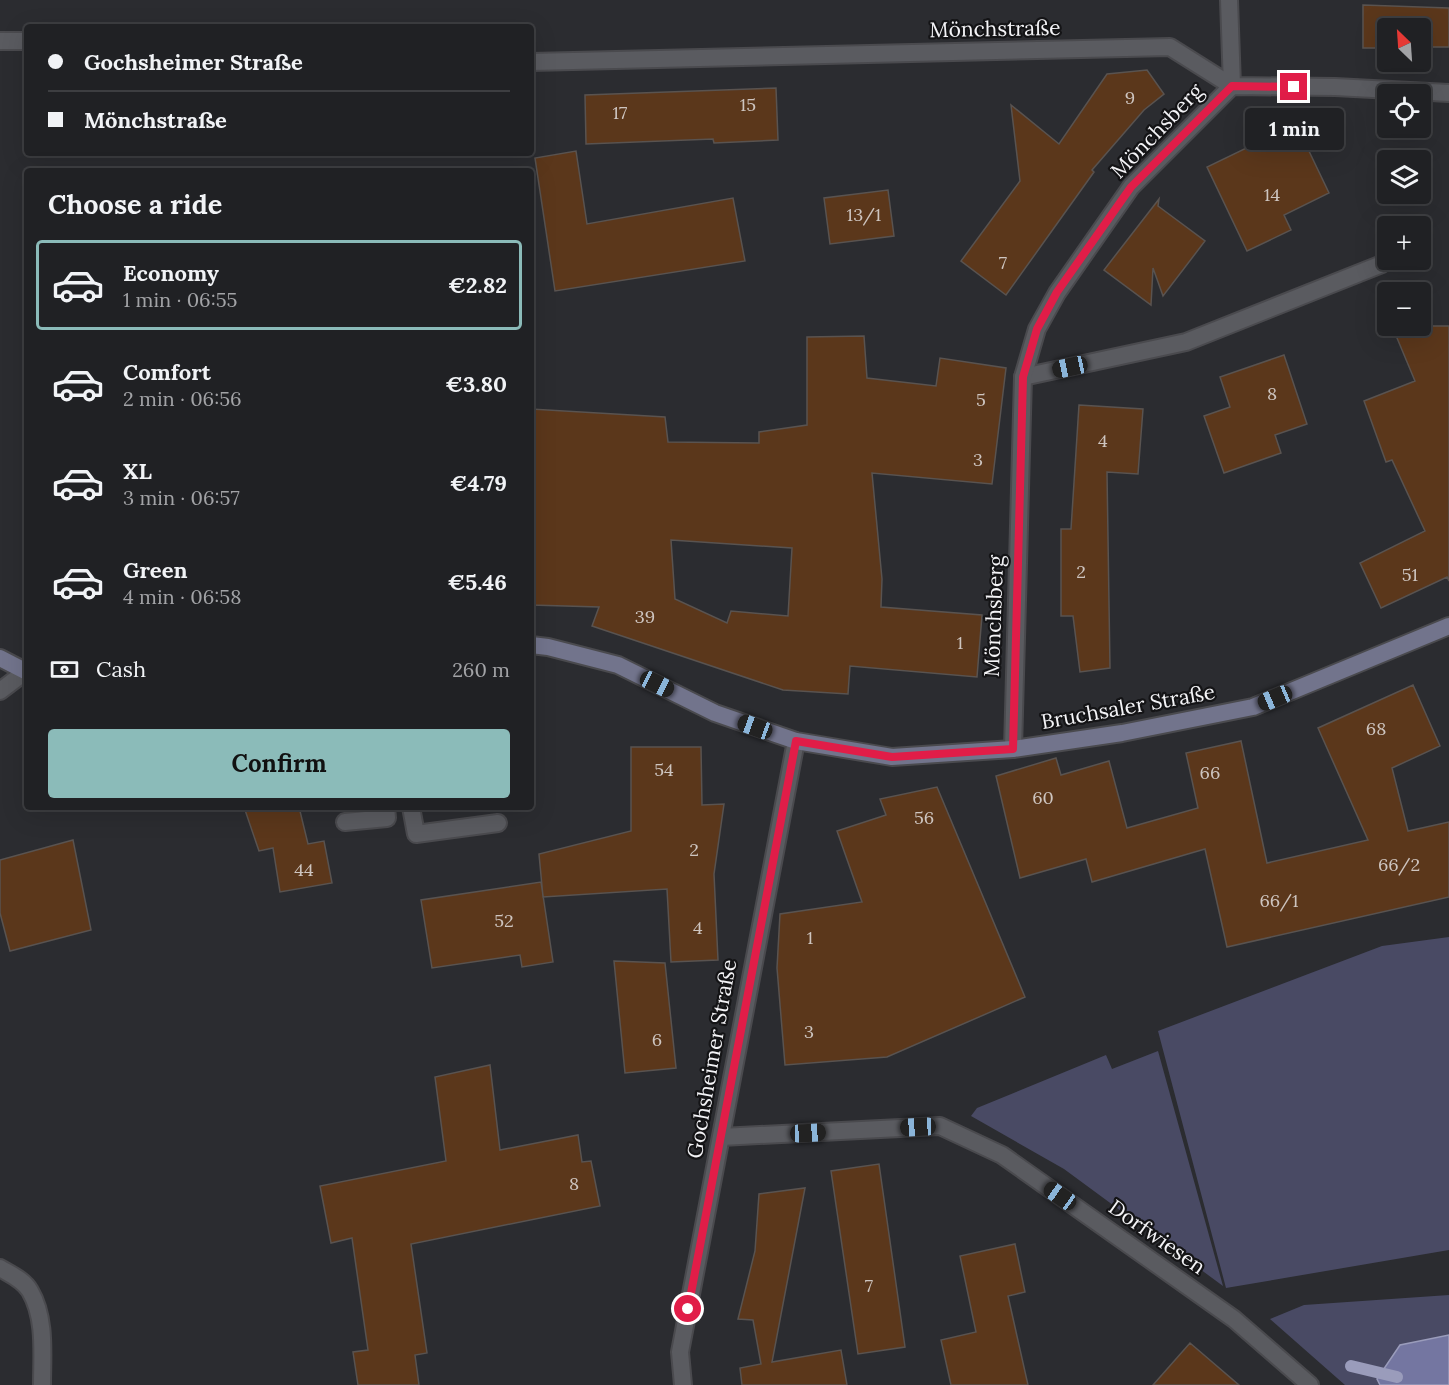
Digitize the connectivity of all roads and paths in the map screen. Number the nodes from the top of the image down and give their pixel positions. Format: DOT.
graph roads {
  1 [pos="1229,0"];
  2 [pos="0,41"];
  3 [pos="24,41"];
  4 [pos="534,62"];
  5 [pos="1232,86"];
  6 [pos="1449,93"];
  7 [pos="1377,266"];
  8 [pos="1023,377"];
  9 [pos="1449,626"];
  10 [pos="534,646"];
  11 [pos="0,658"];
  12 [pos="24,671"];
  13 [pos="24,673"];
  14 [pos="0,691"];
  15 [pos="796,741"];
  16 [pos="1013,749"];
  17 [pos="386,810"];
  18 [pos="412,810"];
  19 [pos="345,822"];
  20 [pos="498,823"];
  21 [pos="721,1137"];
  22 [pos="0,1268"];
  23 [pos="42,1385"];
  24 [pos="683,1385"];
  25 [pos="1310,1385"];
  1 -- 5 [label="street, Mönchsberg"];
  2 -- 3 [label="street"];
  4 -- 5 [label="street, Mönchstraße"];
  5 -- 6 [label="street"];
  5 -- 8 [label="street, Mönchsberg"];
  7 -- 8 [label="street"];
  8 -- 16 [label="street, Mönchsberg"];
  9 -- 16 [label="main road, Bruchsaler Straße"];
  10 -- 15 [label="main road, Bruchsaler Straße"];
  11 -- 12 [label="main road"];
  13 -- 14 [label="street"];
  15 -- 16 [label="main road, Bruchsaler Straße"];
  15 -- 21 [label="street, Gochsheimer Straße"];
  17 -- 19 [label="street"];
  18 -- 20 [label="street"];
  21 -- 24 [label="street, Gochsheimer Straße"];
  21 -- 25 [label="street, Dorfwiesen"];
  22 -- 23 [label="street"];
}
